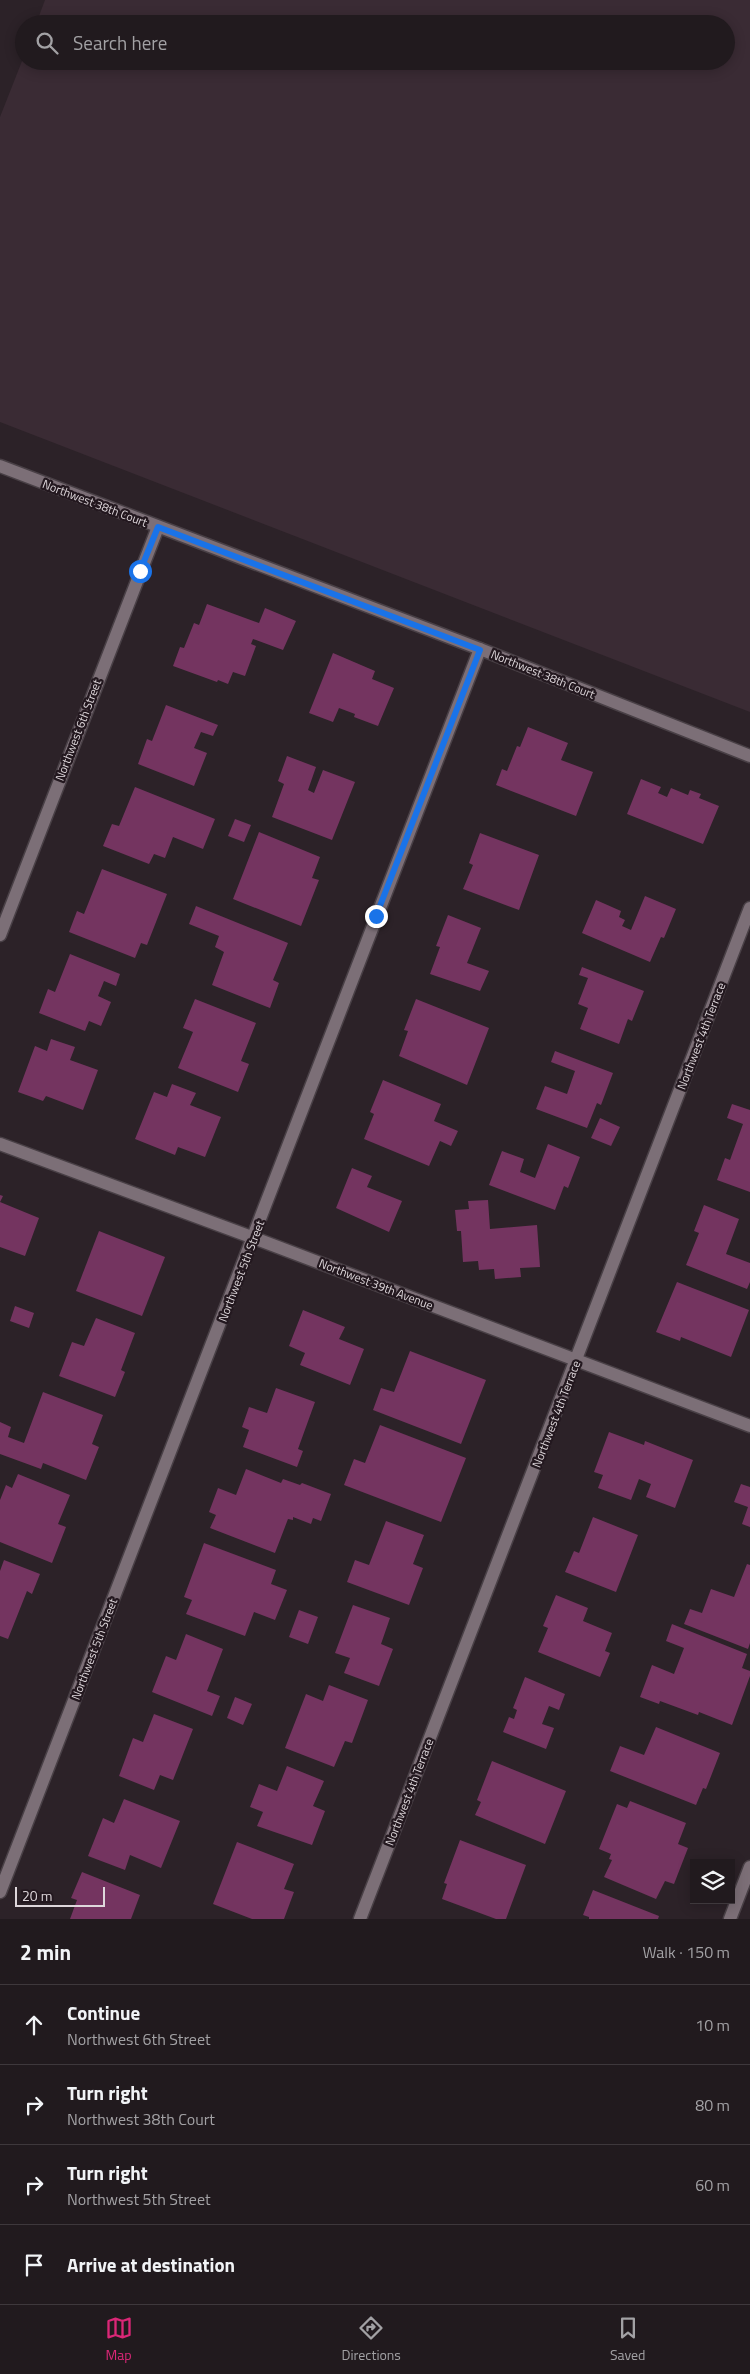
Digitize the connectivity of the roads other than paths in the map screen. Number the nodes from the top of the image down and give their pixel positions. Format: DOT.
graph roads {
  1 [pos="0,466"];
  2 [pos="158,527"];
  3 [pos="480,650"];
  4 [pos="750,756"];
  5 [pos="750,908"];
  6 [pos="0,935"];
  7 [pos="0,1144"];
  8 [pos="254,1238"];
  9 [pos="577,1359"];
  10 [pos="750,1426"];
  11 [pos="750,1867"];
  12 [pos="0,1892"];
  13 [pos="360,1919"];
  14 [pos="730,1919"];
  1 -- 2 [label="street, Northwest 38th Court"];
  2 -- 3 [label="street, Northwest 38th Court"];
  2 -- 6 [label="street, Northwest 6th Street"];
  3 -- 4 [label="street, Northwest 38th Court"];
  3 -- 8 [label="street, Northwest 5th Street"];
  5 -- 9 [label="street, Northwest 4th Terrace"];
  7 -- 8 [label="street, Northwest 39th Avenue"];
  8 -- 9 [label="street, Northwest 39th Avenue"];
  8 -- 12 [label="street, Northwest 5th Street"];
  9 -- 10 [label="street, Northwest 39th Avenue"];
  9 -- 13 [label="street, Northwest 4th Terrace"];
  11 -- 14 [label="street"];
}
